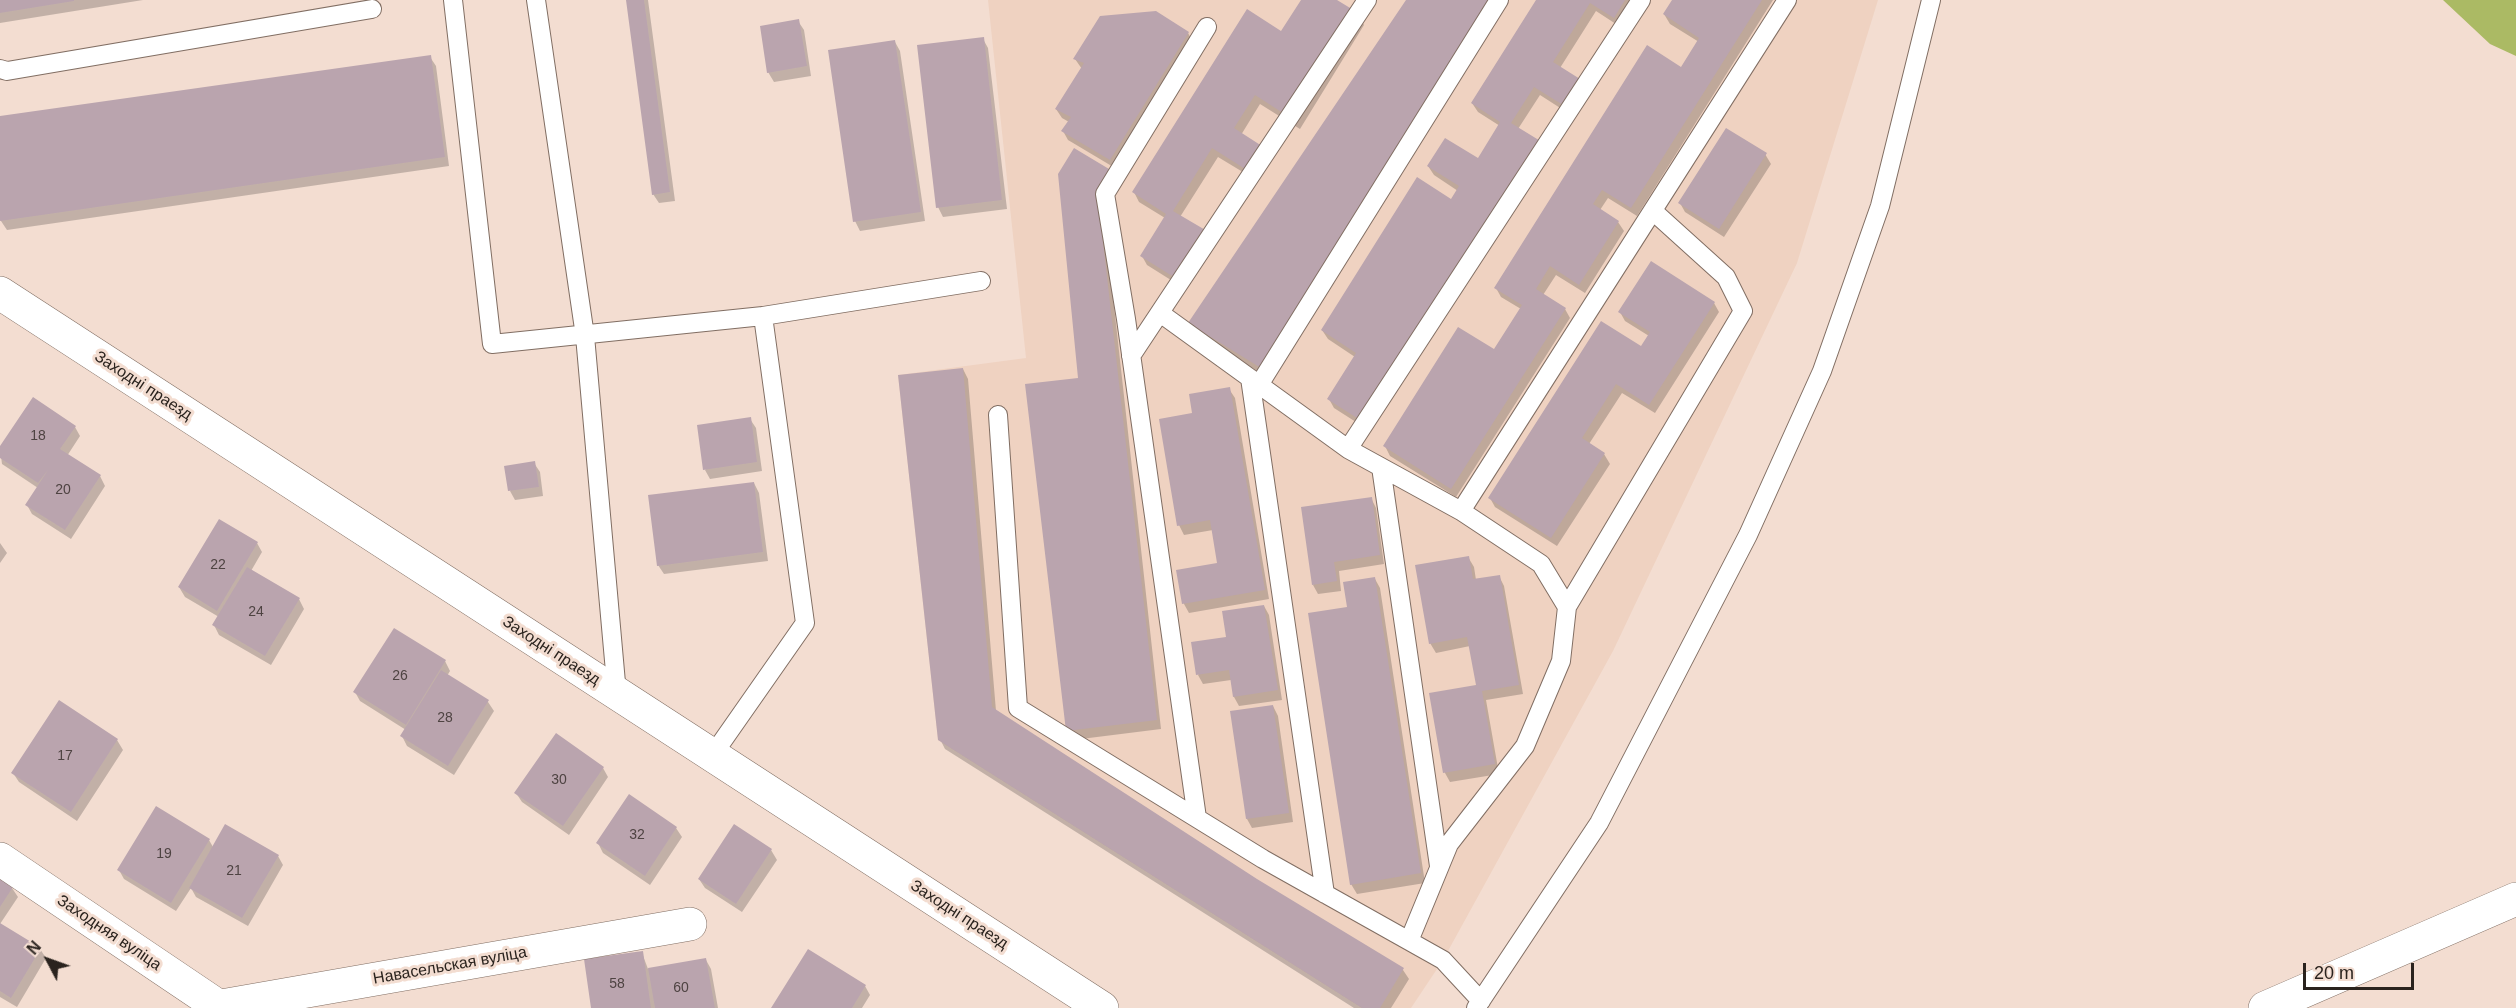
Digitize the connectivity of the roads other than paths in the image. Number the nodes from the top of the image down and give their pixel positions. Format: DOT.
graph roads {
  1 [pos="453,0"];
  2 [pos="536,0"];
  3 [pos="1367,0"];
  4 [pos="1499,0"];
  5 [pos="1641,0"];
  6 [pos="1787,0"];
  7 [pos="1932,0"];
  8 [pos="372,9"];
  9 [pos="1207,27"];
  10 [pos="0,69"];
  11 [pos="1653,211"];
  12 [pos="981,281"];
  13 [pos="0,293"];
  14 [pos="1160,313"];
  15 [pos="763,316"];
  16 [pos="585,336"];
  17 [pos="1131,356"];
  18 [pos="1254,381"];
  19 [pos="998,414"];
  20 [pos="1348,449"];
  21 [pos="1381,467"];
  22 [pos="1461,511"];
  23 [pos="1567,607"];
  24 [pos="617,694"];
  25 [pos="712,756"];
  26 [pos="1197,818"];
  27 [pos="0,859"];
  28 [pos="1439,868"];
  29 [pos="1325,894"];
  30 [pos="2516,899"];
  31 [pos="690,924"];
  32 [pos="1409,941"];
  33 [pos="1479,1005"];
  34 [pos="214,1007"];
  35 [pos="1102,1008"];
  36 [pos="2265,1008"];
  1 -- 16 [label="lane"];
  2 -- 16 [label="lane"];
  3 -- 14 [label="lane"];
  4 -- 18 [label="lane"];
  5 -- 20 [label="lane"];
  6 -- 11 [label="lane"];
  7 -- 33 [label="lane"];
  8 -- 10 [label="lane"];
  9 -- 17 [label="lane"];
  11 -- 22 [label="lane"];
  11 -- 23 [label="lane"];
  12 -- 15 [label="lane"];
  13 -- 24 [label="street, Заходні праезд"];
  14 -- 17 [label="lane"];
  14 -- 18 [label="lane"];
  15 -- 16 [label="lane"];
  15 -- 25 [label="lane"];
  16 -- 24 [label="lane"];
  17 -- 26 [label="lane"];
  18 -- 20 [label="lane"];
  18 -- 29 [label="lane"];
  19 -- 26 [label="lane"];
  20 -- 21 [label="lane"];
  21 -- 22 [label="lane"];
  21 -- 28 [label="lane"];
  22 -- 23 [label="lane"];
  23 -- 28 [label="lane"];
  24 -- 25 [label="street, Заходні праезд"];
  25 -- 35 [label="street, Заходні праезд"];
  26 -- 29 [label="lane"];
  27 -- 34 [label="street, Заходняя вуліца"];
  28 -- 32 [label="lane"];
  29 -- 32 [label="lane"];
  30 -- 36 [label="street"];
  31 -- 34 [label="street, Навасельская вуліца"];
  32 -- 33 [label="lane"];
}
